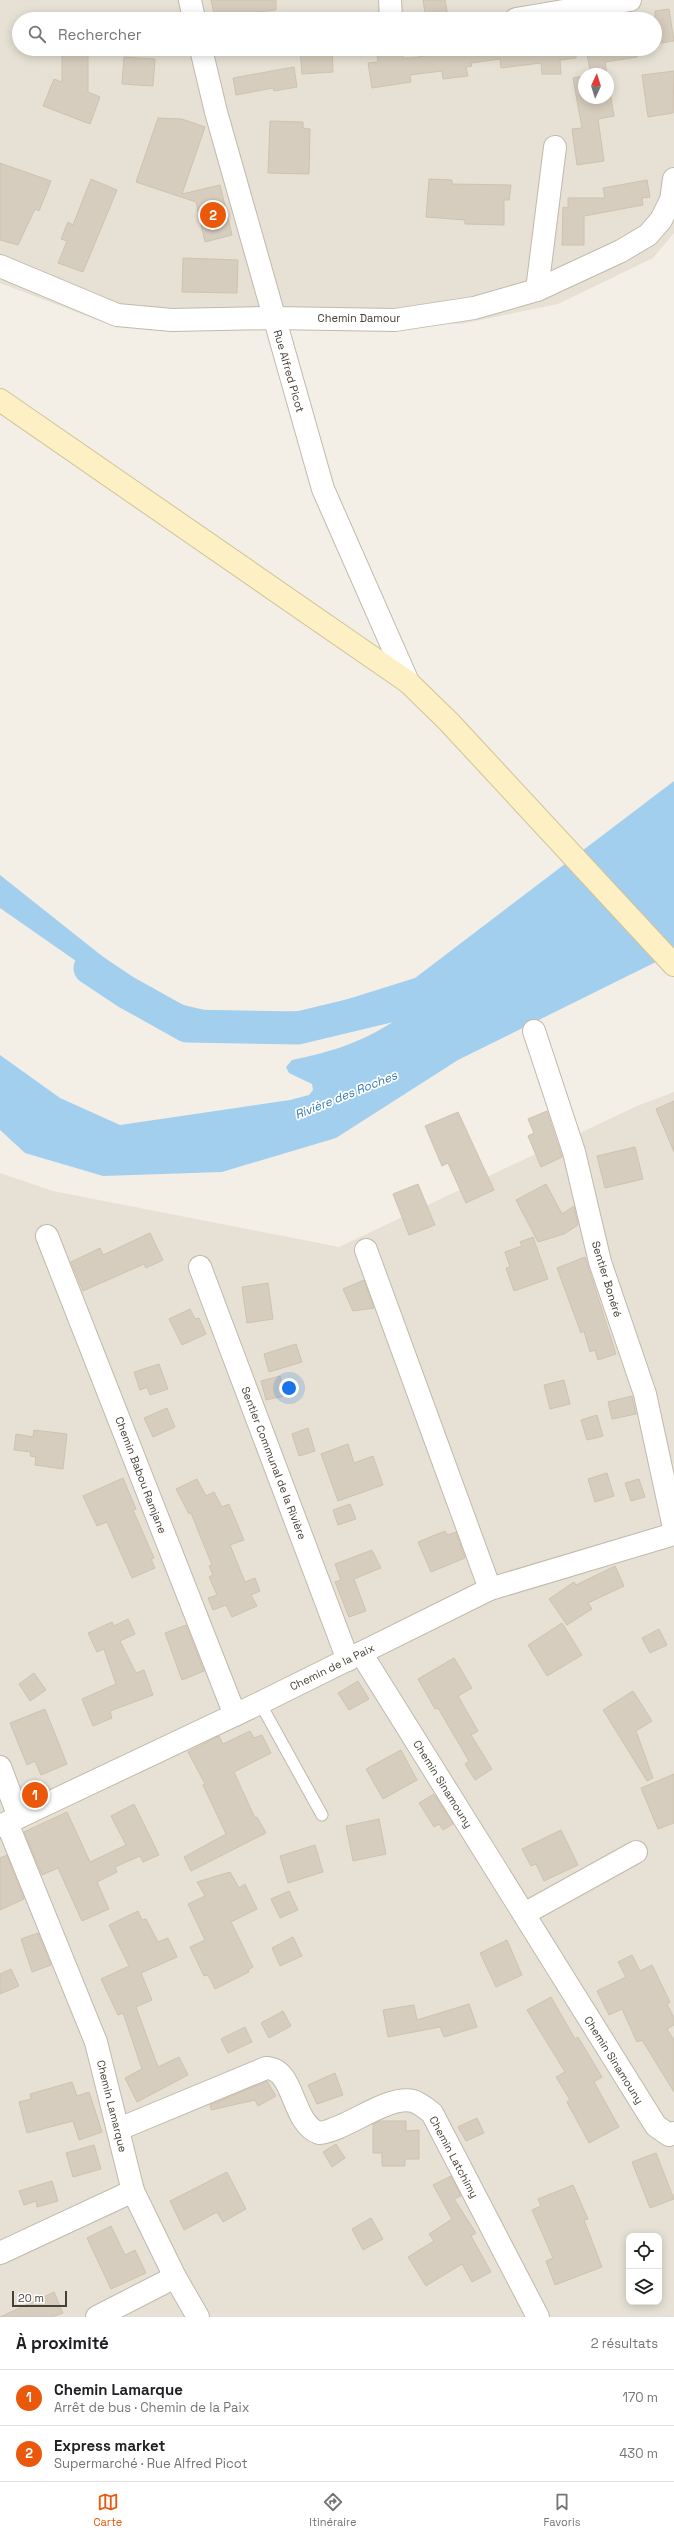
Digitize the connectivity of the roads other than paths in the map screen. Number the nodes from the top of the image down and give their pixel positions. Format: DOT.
graph roads {
  1 [pos="190,0"];
  2 [pos="390,0"];
  3 [pos="630,0"];
  4 [pos="193,12"];
  5 [pos="391,12"];
  6 [pos="558,12"];
  7 [pos="203,56"];
  8 [pos="555,147"];
  9 [pos="674,178"];
  10 [pos="0,266"];
  11 [pos="537,290"];
  12 [pos="273,318"];
  13 [pos="0,400"];
  14 [pos="408,682"];
  15 [pos="674,965"];
  16 [pos="534,1031"];
  17 [pos="47,1236"];
  18 [pos="366,1250"];
  19 [pos="200,1266"];
  20 [pos="674,1528"];
  21 [pos="674,1534"];
  22 [pos="490,1589"];
  23 [pos="355,1656"];
  24 [pos="260,1703"];
  25 [pos="235,1715"];
  26 [pos="0,1767"];
  27 [pos="322,1815"];
  28 [pos="9,1822"];
  29 [pos="636,1852"];
  30 [pos="524,1914"];
  31 [pos="118,2129"];
  32 [pos="674,2134"];
  33 [pos="133,2191"];
  34 [pos="0,2253"];
  35 [pos="175,2277"];
  36 [pos="97,2317"];
  37 [pos="198,2317"];
  38 [pos="538,2317"];
  1 -- 4 [label="street"];
  2 -- 5 [label="street"];
  3 -- 6 [label="street"];
  7 -- 12 [label="street, Rue Alfred Picot"];
  8 -- 11 [label="street"];
  9 -- 11 [label="street, Chemin Damour"];
  10 -- 12 [label="street, Chemin Damour"];
  11 -- 12 [label="street, Chemin Damour"];
  12 -- 14 [label="street, Rue Alfred Picot"];
  13 -- 14 [label="main road"];
  14 -- 15 [label="main road"];
  16 -- 20 [label="street, Sentier Bonéré"];
  17 -- 25 [label="street, Chemin Babou Ramjane"];
  18 -- 22 [label="street"];
  19 -- 23 [label="street, Sentier Communal de la Rivière"];
  21 -- 22 [label="street, Chemin de la Paix"];
  22 -- 23 [label="street, Chemin de la Paix"];
  23 -- 24 [label="street, Chemin de la Paix"];
  23 -- 30 [label="street, Chemin Sinamouny"];
  24 -- 25 [label="street, Chemin de la Paix"];
  24 -- 27 [label="lane"];
  25 -- 28 [label="street, Chemin de la Paix"];
  26 -- 28 [label="street, Chemin Lamarque"];
  28 -- 31 [label="street, Chemin Lamarque"];
  29 -- 30 [label="street"];
  30 -- 32 [label="street, Chemin Sinamouny"];
  31 -- 33 [label="street, Chemin Lamarque"];
  31 -- 38 [label="street, Chemin Latchimy"];
  33 -- 34 [label="street"];
  33 -- 35 [label="street, Chemin Lamarque"];
  35 -- 36 [label="street"];
  35 -- 37 [label="street, Chemin Lamarque"];
}
